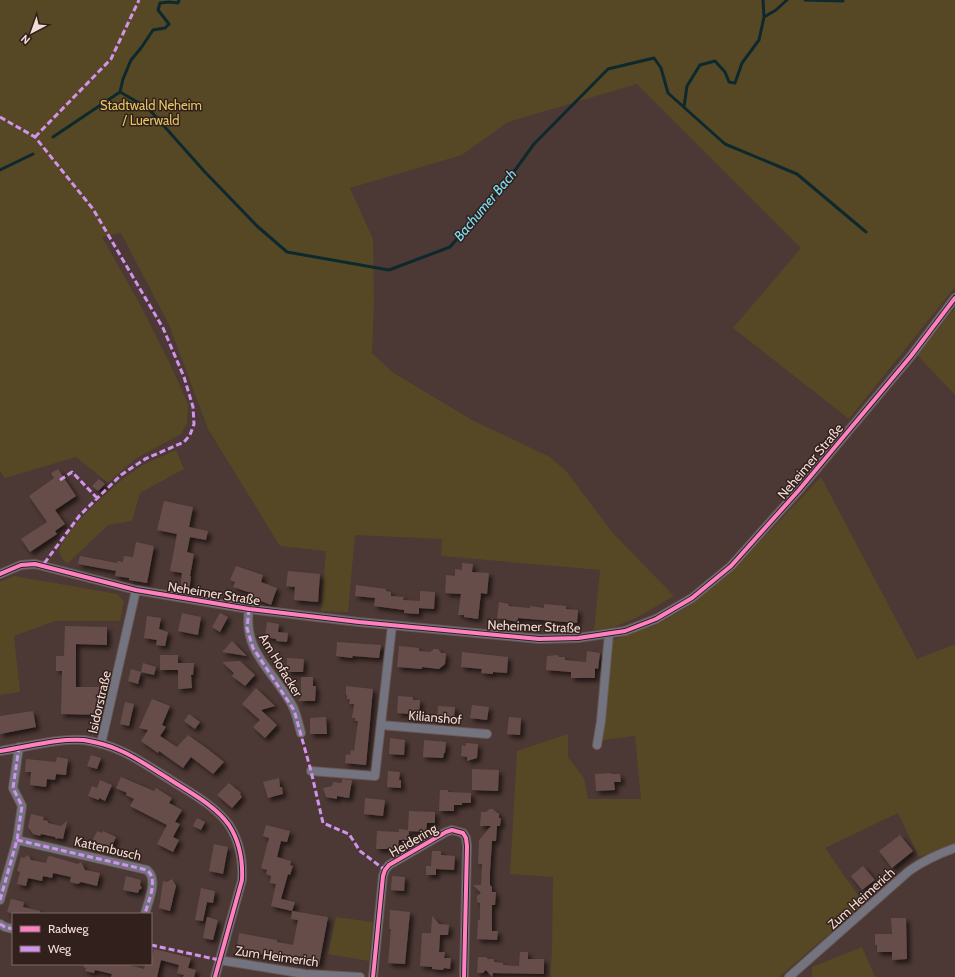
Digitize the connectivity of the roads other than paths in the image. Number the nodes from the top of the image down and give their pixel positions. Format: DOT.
graph roads {
  1 [pos="955,298"];
  2 [pos="0,574"];
  3 [pos="136,590"];
  4 [pos="249,609"];
  5 [pos="392,626"];
  6 [pos="609,634"];
  7 [pos="381,724"];
  8 [pos="301,733"];
  9 [pos="487,734"];
  10 [pos="102,744"];
  11 [pos="597,745"];
  12 [pos="19,747"];
  13 [pos="0,751"];
  14 [pos="311,771"];
  15 [pos="17,840"];
  16 [pos="955,848"];
  17 [pos="0,900"];
  18 [pos="145,913"];
  19 [pos="0,924"];
  20 [pos="12,929"];
  21 [pos="220,960"];
  22 [pos="214,977"];
  23 [pos="360,977"];
  24 [pos="373,977"];
  25 [pos="464,977"];
  26 [pos="789,977"];
  1 -- 6 [label="street, Neheimer Straße"];
  2 -- 3 [label="street, Neheimer Straße"];
  3 -- 4 [label="street, Neheimer Straße"];
  3 -- 10 [label="street, Isidorstraße"];
  4 -- 5 [label="street, Neheimer Straße"];
  4 -- 8 [label="street, Am Hofacker"];
  5 -- 6 [label="street, Neheimer Straße"];
  5 -- 7 [label="street"];
  6 -- 11 [label="street"];
  7 -- 9 [label="street, Kilianshof"];
  7 -- 14 [label="street"];
  10 -- 12 [label="street, Isidorstraße"];
  10 -- 21 [label="street, Zum Heimerich"];
  12 -- 13 [label="street, Isidorstraße"];
  12 -- 15 [label="street"];
  15 -- 17 [label="street"];
  15 -- 18 [label="street, Kattenbusch"];
  16 -- 26 [label="street, Zum Heimerich"];
  19 -- 20 [label="street"];
  21 -- 22 [label="street"];
  21 -- 23 [label="street, Zum Heimerich"];
  24 -- 25 [label="street, Heidering"];
}
